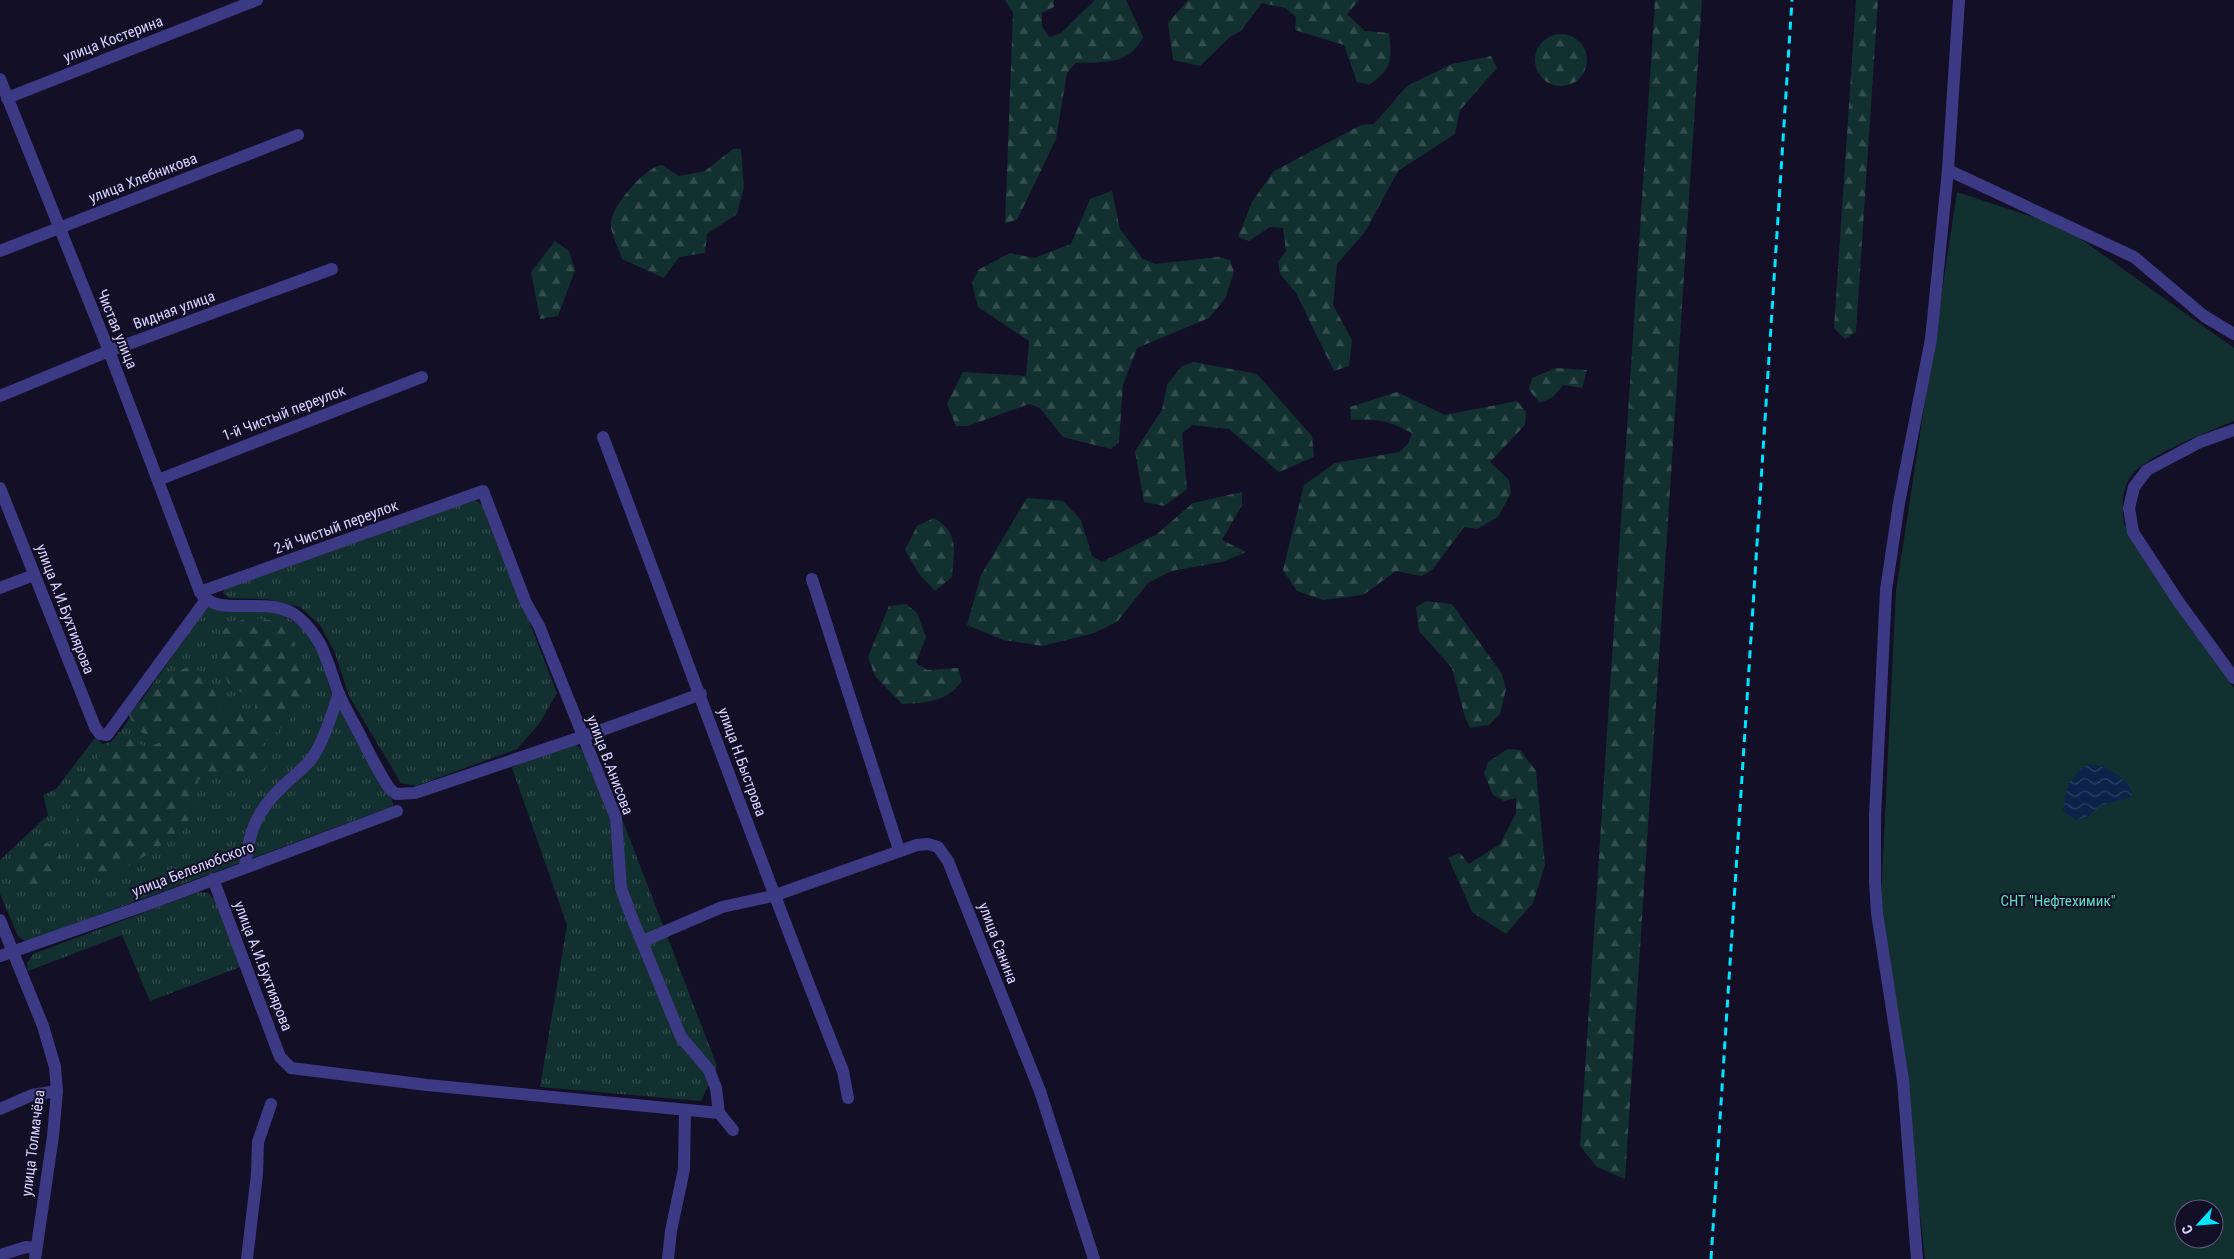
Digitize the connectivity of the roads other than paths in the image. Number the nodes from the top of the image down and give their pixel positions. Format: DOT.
graph roads {
  1 [pos="258,0"];
  2 [pos="1959,0"];
  3 [pos="0,79"];
  4 [pos="6,102"];
  5 [pos="298,135"];
  6 [pos="1948,170"];
  7 [pos="59,228"];
  8 [pos="0,251"];
  9 [pos="332,269"];
  10 [pos="2234,334"];
  11 [pos="109,351"];
  12 [pos="422,377"];
  13 [pos="0,396"];
  14 [pos="2234,430"];
  15 [pos="603,437"];
  16 [pos="158,480"];
  17 [pos="0,488"];
  18 [pos="483,491"];
  19 [pos="34,575"];
  20 [pos="812,579"];
  21 [pos="0,588"];
  22 [pos="203,597"];
  23 [pos="2234,678"];
  24 [pos="339,694"];
  25 [pos="700,694"];
  26 [pos="582,736"];
  27 [pos="397,811"];
  28 [pos="899,850"];
  29 [pos="245,866"];
  30 [pos="213,879"];
  31 [pos="773,896"];
  32 [pos="0,920"];
  33 [pos="643,940"];
  34 [pos="12,951"];
  35 [pos="0,956"];
  36 [pos="58,1091"];
  37 [pos="848,1098"];
  38 [pos="271,1104"];
  39 [pos="0,1109"];
  40 [pos="685,1110"];
  41 [pos="719,1113"];
  42 [pos="733,1130"];
  43 [pos="35,1253"];
  44 [pos="0,1255"];
  45 [pos="247,1259"];
  46 [pos="668,1259"];
  47 [pos="1094,1259"];
  48 [pos="1917,1259"];
  1 -- 4 [label="street, улица Костерина"];
  2 -- 6 [label="street"];
  3 -- 4 [label="street, Чистая улица"];
  4 -- 7 [label="street, Чистая улица"];
  5 -- 7 [label="street, улица Хлебникова"];
  6 -- 10 [label="street"];
  6 -- 48 [label="street"];
  7 -- 8 [label="street, улица Хлебникова"];
  7 -- 11 [label="street, Чистая улица"];
  9 -- 11 [label="street, Видная улица"];
  11 -- 13 [label="street, Видная улица"];
  11 -- 16 [label="street, Чистая улица"];
  12 -- 16 [label="street, 1-й Чистый переулок"];
  14 -- 23 [label="street"];
  15 -- 25 [label="street, улица Н.Быстрова"];
  16 -- 22 [label="street, Чистая улица"];
  17 -- 19 [label="street, улица А.И.Бухтиярова"];
  18 -- 22 [label="street, 2-й Чистый переулок"];
  18 -- 26 [label="street, улица В.Анисова"];
  19 -- 21 [label="street"];
  19 -- 22 [label="street, улица А.И.Бухтиярова"];
  20 -- 28 [label="street"];
  22 -- 24 [label="street"];
  24 -- 26 [label="street"];
  24 -- 29 [label="street"];
  25 -- 26 [label="street"];
  25 -- 31 [label="street, улица Н.Быстрова"];
  26 -- 33 [label="street, улица В.Анисова"];
  27 -- 29 [label="street, улица Белелюбского"];
  28 -- 31 [label="street, улица Санина"];
  28 -- 47 [label="street, улица Санина"];
  29 -- 30 [label="street, улица Белелюбского"];
  30 -- 34 [label="street, улица Белелюбского"];
  30 -- 40 [label="street, улица А.И.Бухтиярова"];
  31 -- 33 [label="street, улица Санина"];
  31 -- 37 [label="street, улица Н.Быстрова"];
  32 -- 34 [label="street, улица Толмачёва"];
  33 -- 41 [label="street, улица В.Анисова"];
  34 -- 35 [label="street, улица Белелюбского"];
  34 -- 36 [label="street, улица Толмачёва"];
  36 -- 39 [label="street"];
  36 -- 43 [label="street, улица Толмачёва"];
  38 -- 45 [label="street"];
  40 -- 41 [label="street"];
  40 -- 46 [label="street"];
  41 -- 42 [label="street"];
  43 -- 44 [label="street"];
}
